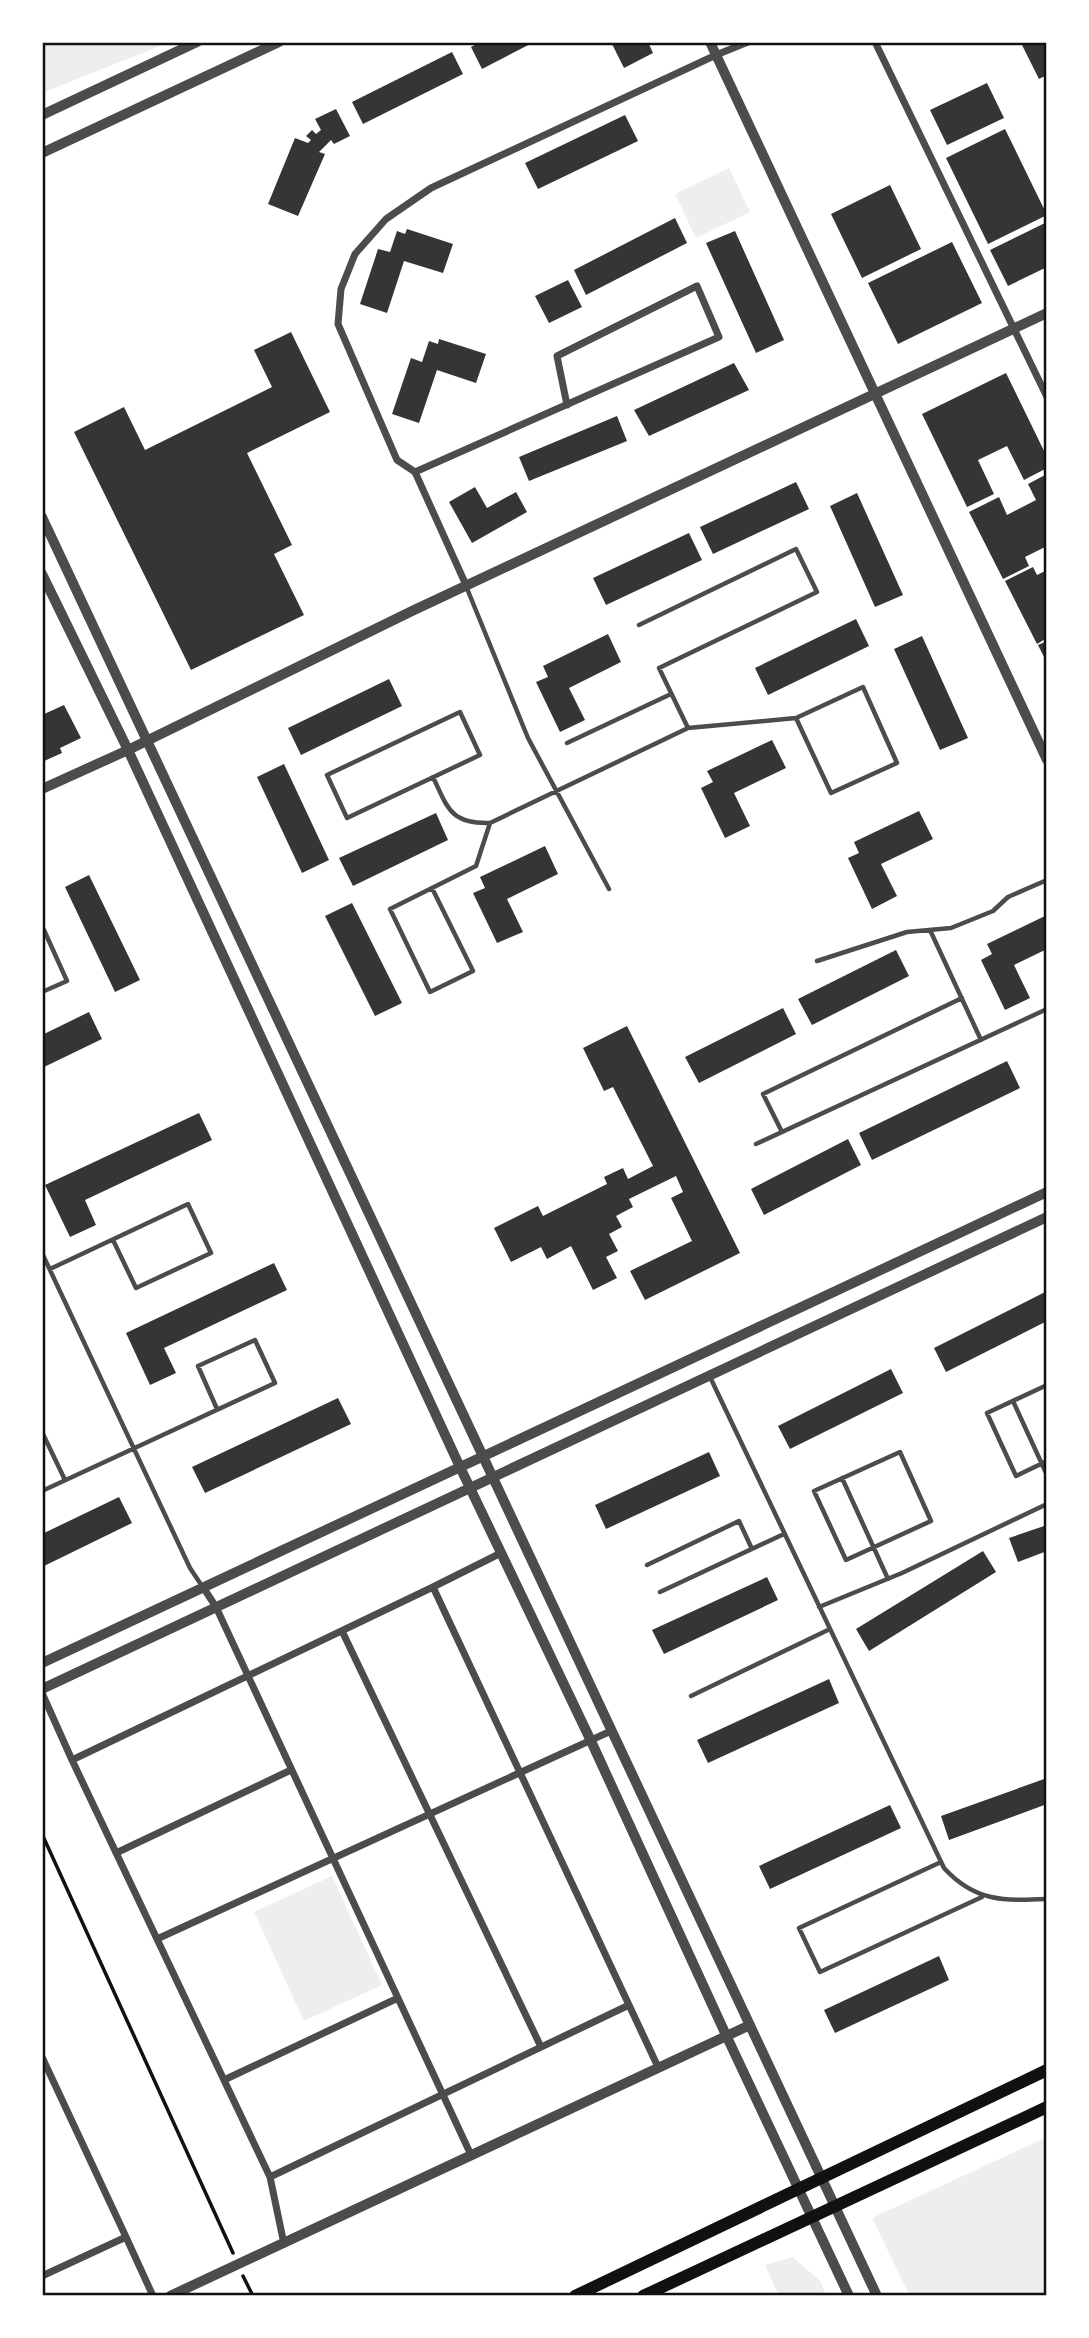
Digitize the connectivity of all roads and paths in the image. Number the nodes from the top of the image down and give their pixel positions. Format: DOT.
graph roads {
  1 [pos="197,42"];
  2 [pos="279,42"];
  3 [pos="710,42"];
  4 [pos="748,42"];
  5 [pos="876,42"];
  6 [pos="716,55"];
  7 [pos="42,114"];
  8 [pos="42,153"];
  9 [pos="1047,313"];
  10 [pos="1014,329"];
  11 [pos="875,394"];
  12 [pos="1047,397"];
  13 [pos="567,405"];
  14 [pos="415,472"];
  15 [pos="42,517"];
  16 [pos="42,574"];
  17 [pos="466,585"];
  18 [pos="639,625"];
  19 [pos="671,694"];
  20 [pos="796,718"];
  21 [pos="688,728"];
  22 [pos="148,740"];
  23 [pos="567,743"];
  24 [pos="128,750"];
  25 [pos="1047,760"];
  26 [pos="433,777"];
  27 [pos="42,789"];
  28 [pos="557,791"];
  29 [pos="490,823"];
  30 [pos="1047,880"];
  31 [pos="432,888"];
  32 [pos="609,888"];
  33 [pos="930,930"];
  34 [pos="42,931"];
  35 [pos="817,961"];
  36 [pos="42,992"];
  37 [pos="962,998"];
  38 [pos="1047,1009"];
  39 [pos="981,1040"];
  40 [pos="782,1132"];
  41 [pos="756,1144"];
  42 [pos="1047,1192"];
  43 [pos="1047,1217"];
  44 [pos="113,1240"];
  45 [pos="42,1253"];
  46 [pos="50,1269"];
  47 [pos="709,1376"];
  48 [pos="1047,1385"];
  49 [pos="1013,1401"];
  50 [pos="217,1409"];
  51 [pos="42,1432"];
  52 [pos="133,1447"];
  53 [pos="483,1456"];
  54 [pos="1044,1463"];
  55 [pos="460,1467"];
  56 [pos="1047,1475"];
  57 [pos="493,1477"];
  58 [pos="842,1478"];
  59 [pos="65,1480"];
  60 [pos="470,1488"];
  61 [pos="42,1491"];
  62 [pos="1047,1504"];
  63 [pos="784,1534"];
  64 [pos="874,1547"];
  65 [pos="752,1549"];
  66 [pos="501,1553"];
  67 [pos="648,1564"];
  68 [pos="888,1579"];
  69 [pos="203,1587"];
  70 [pos="433,1587"];
  71 [pos="660,1592"];
  72 [pos="216,1607"];
  73 [pos="819,1607"];
  74 [pos="830,1629"];
  75 [pos="342,1630"];
  76 [pos="42,1662"];
  77 [pos="247,1676"];
  78 [pos="42,1691"];
  79 [pos="691,1696"];
  80 [pos="611,1731"];
  81 [pos="591,1741"];
  82 [pos="72,1760"];
  83 [pos="291,1770"];
  84 [pos="520,1773"];
  85 [pos="429,1815"];
  86 [pos="42,1834"];
  87 [pos="116,1853"];
  88 [pos="334,1859"];
  89 [pos="941,1862"];
  90 [pos="984,1896"];
  91 [pos="1047,1899"];
  92 [pos="158,1939"];
  93 [pos="398,1998"];
  94 [pos="629,2005"];
  95 [pos="750,2025"];
  96 [pos="726,2035"];
  97 [pos="541,2047"];
  98 [pos="42,2057"];
  99 [pos="658,2067"];
  100 [pos="1047,2070"];
  101 [pos="224,2080"];
  102 [pos="443,2094"];
  103 [pos="1047,2106"];
  104 [pos="471,2155"];
  105 [pos="270,2178"];
  106 [pos="822,2178"];
  107 [pos="798,2189"];
  108 [pos="835,2207"];
  109 [pos="811,2216"];
  110 [pos="125,2238"];
  111 [pos="284,2244"];
  112 [pos="239,2264"];
  113 [pos="42,2276"];
  114 [pos="153,2296"];
  115 [pos="170,2296"];
  116 [pos="253,2296"];
  117 [pos="575,2296"];
  118 [pos="643,2296"];
  119 [pos="849,2296"];
  120 [pos="877,2296"];
  1 -- 7 [label="street"];
  2 -- 8 [label="street"];
  3 -- 6 [label="street"];
  4 -- 6 [label="street"];
  5 -- 10 [label="street"];
  6 -- 11 [label="street"];
  6 -- 14 [label="street"];
  9 -- 10 [label="street"];
  10 -- 11 [label="street"];
  10 -- 12 [label="street"];
  11 -- 17 [label="street"];
  11 -- 25 [label="street"];
  13 -- 13 [label="street"];
  13 -- 14 [label="street"];
  14 -- 17 [label="street"];
  15 -- 22 [label="street"];
  16 -- 24 [label="street"];
  17 -- 22 [label="street"];
  17 -- 28 [label="lane"];
  18 -- 19 [label="lane"];
  19 -- 21 [label="lane"];
  19 -- 23 [label="lane"];
  20 -- 20 [label="lane"];
  20 -- 21 [label="lane"];
  21 -- 28 [label="lane"];
  22 -- 24 [label="street"];
  22 -- 53 [label="street"];
  24 -- 27 [label="street"];
  24 -- 55 [label="street"];
  26 -- 26 [label="lane"];
  26 -- 29 [label="lane"];
  28 -- 29 [label="lane"];
  28 -- 32 [label="lane"];
  29 -- 31 [label="lane"];
  30 -- 33 [label="lane"];
  31 -- 31 [label="lane"];
  33 -- 35 [label="lane"];
  33 -- 37 [label="lane"];
  34 -- 36 [label="lane"];
  37 -- 39 [label="lane"];
  37 -- 40 [label="lane"];
  38 -- 39 [label="lane"];
  39 -- 40 [label="lane"];
  40 -- 41 [label="lane"];
  42 -- 53 [label="street"];
  43 -- 47 [label="street"];
  44 -- 44 [label="lane"];
  44 -- 46 [label="lane"];
  45 -- 46 [label="lane"];
  46 -- 52 [label="lane"];
  47 -- 57 [label="street"];
  47 -- 63 [label="lane"];
  48 -- 49 [label="lane"];
  49 -- 54 [label="lane"];
  49 -- 54 [label="lane"];
  50 -- 50 [label="lane"];
  50 -- 52 [label="lane"];
  51 -- 59 [label="lane"];
  52 -- 59 [label="lane"];
  52 -- 69 [label="lane"];
  53 -- 55 [label="street"];
  53 -- 57 [label="street"];
  54 -- 56 [label="lane"];
  55 -- 60 [label="street"];
  55 -- 69 [label="street"];
  57 -- 60 [label="street"];
  57 -- 80 [label="street"];
  58 -- 64 [label="lane"];
  58 -- 64 [label="lane"];
  58 -- 64 [label="lane"];
  59 -- 61 [label="lane"];
  60 -- 66 [label="street"];
  60 -- 72 [label="street"];
  62 -- 68 [label="lane"];
  63 -- 65 [label="lane"];
  63 -- 73 [label="lane"];
  64 -- 68 [label="lane"];
  65 -- 67 [label="lane"];
  65 -- 71 [label="lane"];
  66 -- 70 [label="street"];
  66 -- 81 [label="street"];
  68 -- 73 [label="lane"];
  69 -- 72 [label="street"];
  69 -- 76 [label="street"];
  70 -- 75 [label="street"];
  70 -- 84 [label="street"];
  72 -- 77 [label="street"];
  72 -- 78 [label="street"];
  73 -- 74 [label="lane"];
  74 -- 79 [label="lane"];
  74 -- 89 [label="lane"];
  75 -- 77 [label="street"];
  75 -- 85 [label="street"];
  77 -- 82 [label="street"];
  77 -- 83 [label="street"];
  78 -- 82 [label="street"];
  80 -- 81 [label="street"];
  80 -- 95 [label="street"];
  81 -- 84 [label="street"];
  81 -- 96 [label="street"];
  82 -- 87 [label="street"];
  83 -- 87 [label="street"];
  83 -- 88 [label="street"];
  84 -- 85 [label="street"];
  84 -- 94 [label="street"];
  85 -- 88 [label="street"];
  85 -- 97 [label="street"];
  86 -- 112 [label="path"];
  87 -- 92 [label="street"];
  88 -- 92 [label="street"];
  88 -- 93 [label="street"];
  89 -- 90 [label="lane"];
  89 -- 90 [label="lane"];
  90 -- 91 [label="lane"];
  92 -- 101 [label="street"];
  93 -- 101 [label="street"];
  93 -- 102 [label="street"];
  94 -- 97 [label="street"];
  94 -- 99 [label="street"];
  95 -- 96 [label="street"];
  95 -- 106 [label="street"];
  96 -- 99 [label="street"];
  96 -- 107 [label="street"];
  97 -- 102 [label="street"];
  98 -- 110 [label="street"];
  99 -- 104 [label="street"];
  100 -- 106 [label="main road"];
  101 -- 105 [label="street"];
  102 -- 104 [label="street"];
  102 -- 105 [label="street"];
  103 -- 108 [label="main road"];
  104 -- 111 [label="street"];
  105 -- 111 [label="street"];
  106 -- 107 [label="main road"];
  106 -- 108 [label="street"];
  107 -- 109 [label="street"];
  107 -- 117 [label="main road"];
  108 -- 109 [label="main road"];
  108 -- 120 [label="street"];
  109 -- 118 [label="main road"];
  109 -- 119 [label="street"];
  110 -- 113 [label="street"];
  110 -- 114 [label="street"];
  111 -- 112 [label="street"];
  112 -- 115 [label="street"];
  112 -- 116 [label="path"];
}
